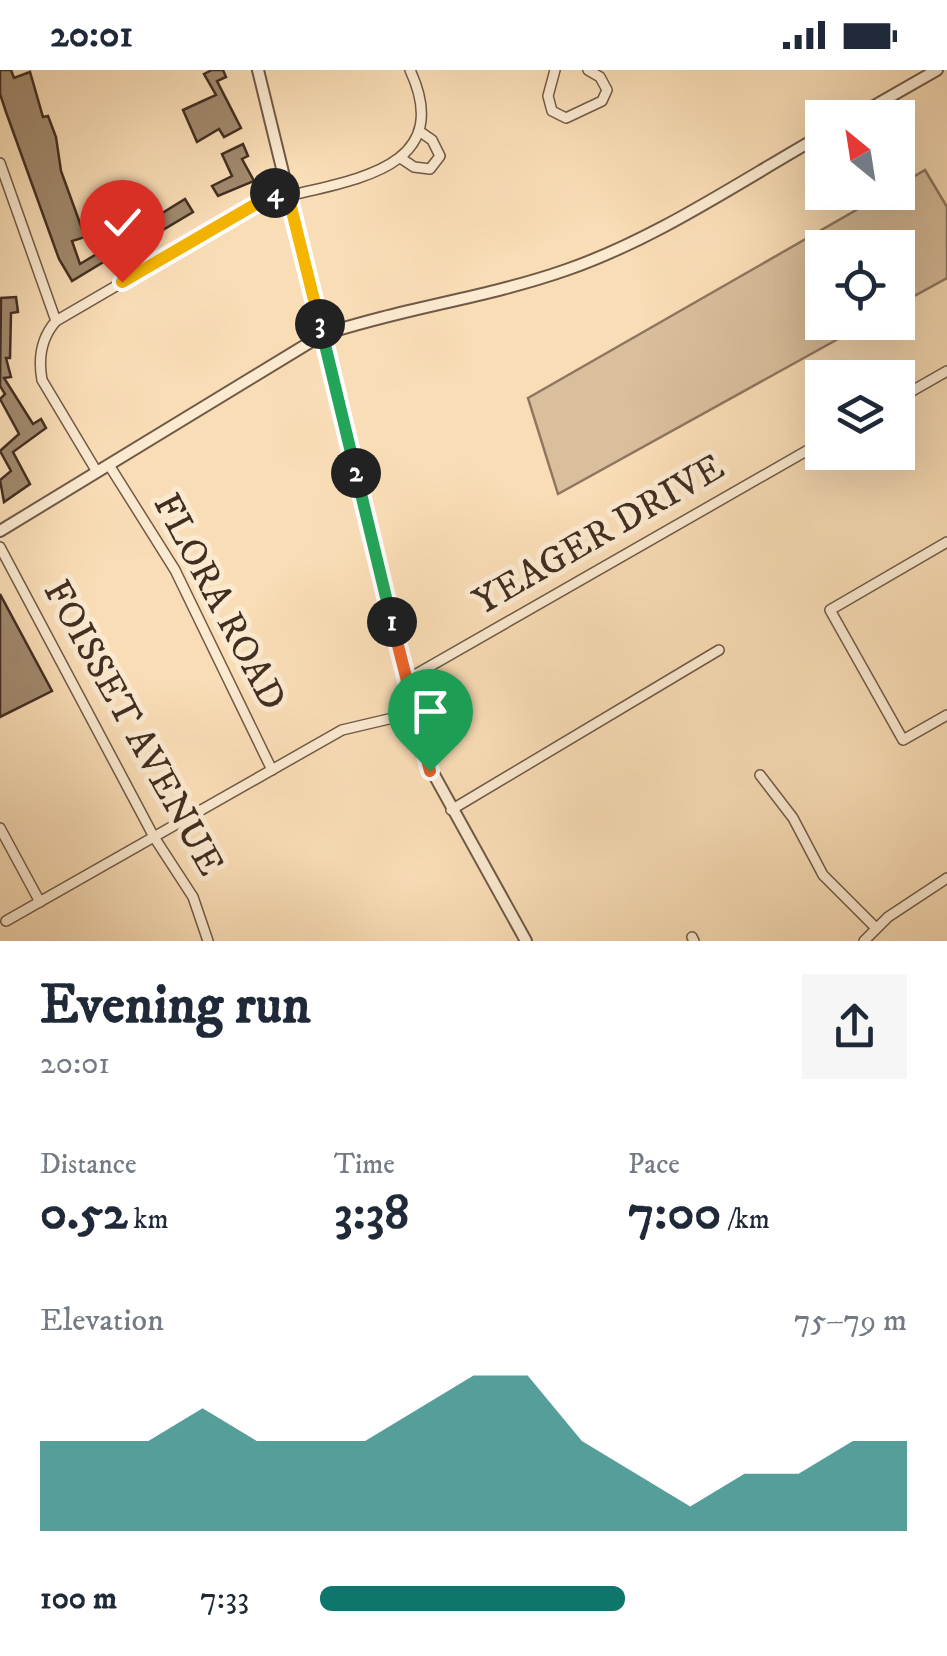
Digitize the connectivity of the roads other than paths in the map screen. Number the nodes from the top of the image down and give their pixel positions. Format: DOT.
graph roads {
  1 [pos="258,70"];
  2 [pos="410,70"];
  3 [pos="555,70"];
  4 [pos="588,70"];
  5 [pos="937,70"];
  6 [pos="924,73"];
  7 [pos="881,100"];
  8 [pos="419,131"];
  9 [pos="805,145"];
  10 [pos="402,159"];
  11 [pos="0,163"];
  12 [pos="4,188"];
  13 [pos="287,191"];
  14 [pos="56,320"];
  15 [pos="322,334"];
  16 [pos="947,371"];
  17 [pos="915,389"];
  18 [pos="805,452"];
  19 [pos="109,464"];
  20 [pos="97,472"];
  21 [pos="0,531"];
  22 [pos="947,542"];
  23 [pos="0,547"];
  24 [pos="719,650"];
  25 [pos="406,680"];
  26 [pos="414,713"];
  27 [pos="947,715"];
  28 [pos="272,770"];
  29 [pos="760,775"];
  30 [pos="450,810"];
  31 [pos="0,828"];
  32 [pos="154,837"];
  33 [pos="947,878"];
  34 [pos="40,902"];
  35 [pos="6,921"];
  36 [pos="876,928"];
  37 [pos="208,941"];
  38 [pos="526,941"];
  39 [pos="864,941"];
  1 -- 13 [label="street"];
  2 -- 8 [label="street"];
  3 -- 4 [label="street"];
  5 -- 6 [label="street"];
  6 -- 7 [label="street"];
  8 -- 10 [label="street"];
  8 -- 10 [label="street"];
  9 -- 15 [label="street"];
  10 -- 13 [label="street"];
  11 -- 12 [label="street"];
  12 -- 14 [label="street"];
  13 -- 14 [label="street"];
  13 -- 15 [label="street"];
  14 -- 20 [label="street"];
  15 -- 19 [label="street"];
  15 -- 25 [label="street"];
  16 -- 17 [label="street"];
  18 -- 25 [label="street, YEAGER DRIVE"];
  19 -- 20 [label="street"];
  19 -- 28 [label="street, FLORA ROAD"];
  20 -- 21 [label="street"];
  22 -- 27 [label="street"];
  23 -- 32 [label="street, FOISSET AVENUE"];
  24 -- 30 [label="street"];
  25 -- 26 [label="street"];
  26 -- 28 [label="street"];
  26 -- 30 [label="street"];
  28 -- 32 [label="street"];
  29 -- 36 [label="street"];
  30 -- 38 [label="street"];
  31 -- 34 [label="street"];
  32 -- 34 [label="street"];
  32 -- 37 [label="street, FOISSET AVENUE"];
  33 -- 36 [label="street"];
  34 -- 35 [label="street"];
  36 -- 39 [label="street"];
}
